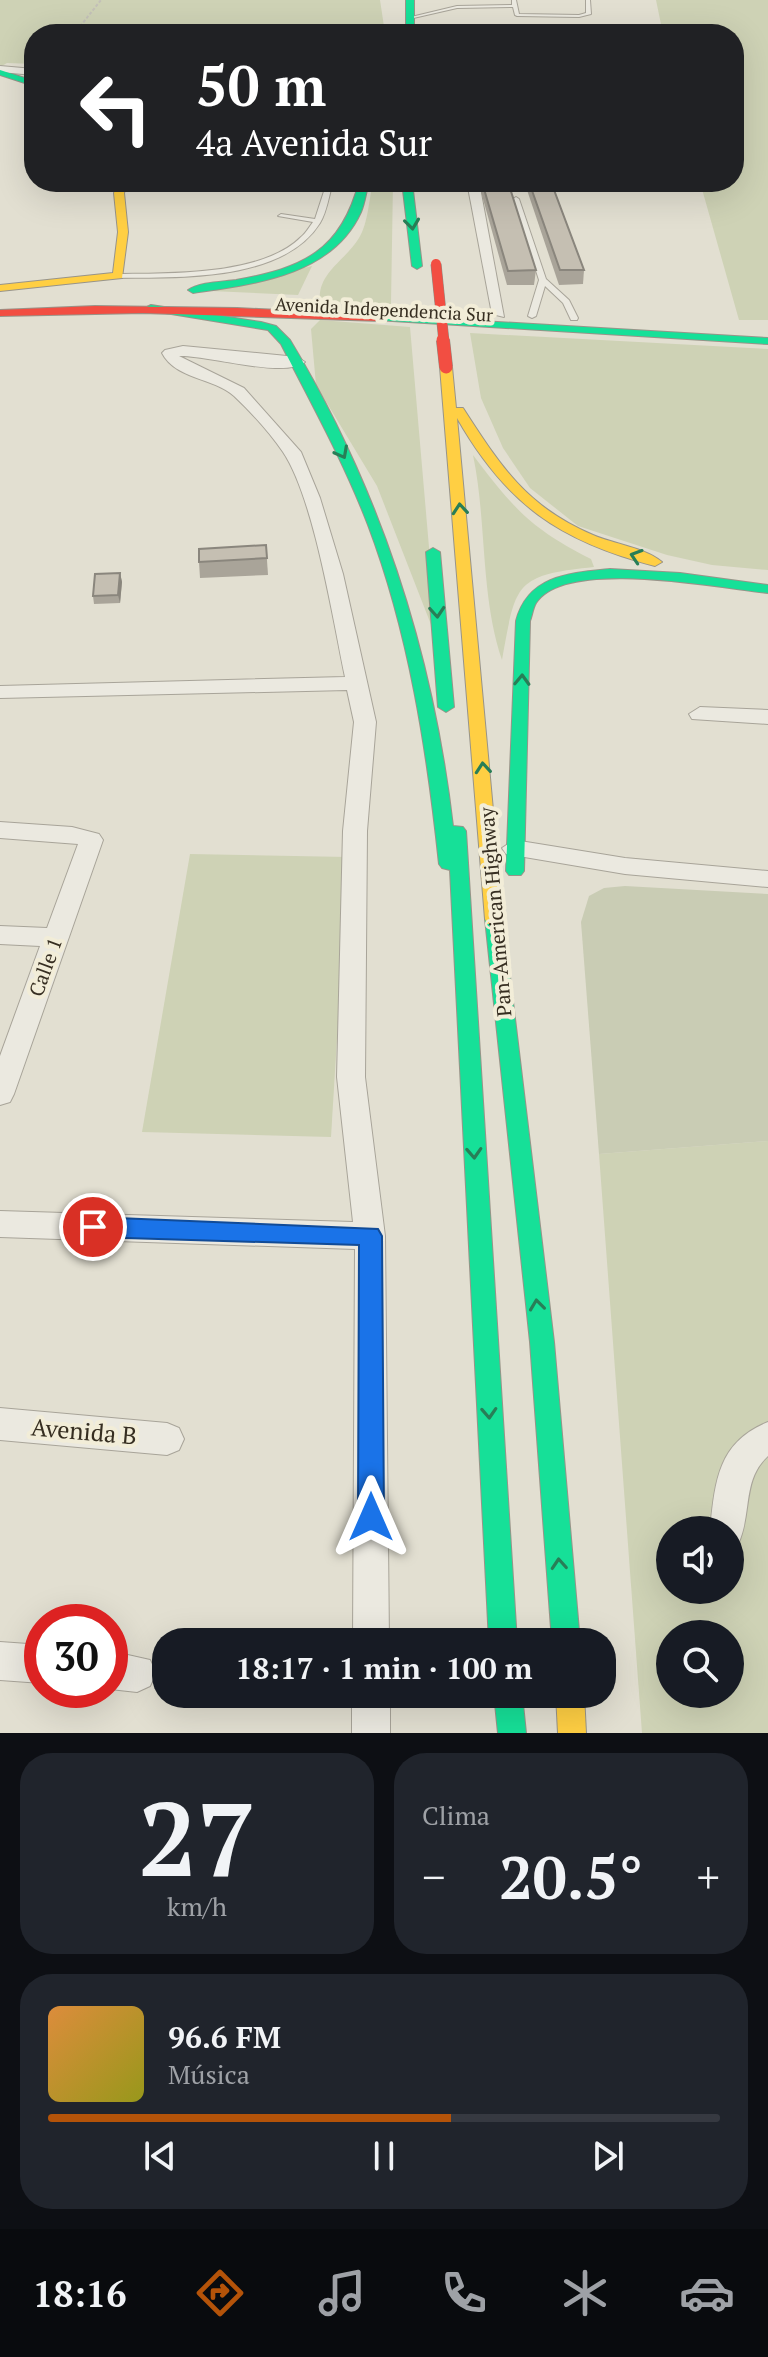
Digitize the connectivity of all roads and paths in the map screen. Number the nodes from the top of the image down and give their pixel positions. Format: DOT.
graph roads {
  1 [pos="101,0"];
  2 [pos="395,0"];
  3 [pos="588,0"];
  4 [pos="514,3"];
  5 [pos="410,17"];
  6 [pos="80,24"];
  7 [pos="394,24"];
  8 [pos="24,73"];
  9 [pos="2,74"];
  10 [pos="24,81"];
  11 [pos="119,192"];
  12 [pos="327,192"];
  13 [pos="361,192"];
  14 [pos="408,192"];
  15 [pos="427,192"];
  16 [pos="475,192"];
  17 [pos="516,199"];
  18 [pos="281,216"];
  19 [pos="318,221"];
  20 [pos="329,248"];
  21 [pos="118,276"];
  22 [pos="543,280"];
  23 [pos="119,297"];
  24 [pos="2,301"];
  25 [pos="318,303"];
  26 [pos="151,308"];
  27 [pos="499,314"];
  28 [pos="532,316"];
  29 [pos="574,318"];
  30 [pos="768,327"];
  31 [pos="423,338"];
  32 [pos="768,341"];
  33 [pos="297,362"];
  34 [pos="306,384"];
  35 [pos="450,391"];
  36 [pos="432,528"];
  37 [pos="768,578"];
  38 [pos="768,589"];
  39 [pos="358,683"];
  40 [pos="0,692"];
  41 [pos="700,714"];
  42 [pos="768,717"];
  43 [pos="0,830"];
  44 [pos="514,848"];
  45 [pos="768,879"];
  46 [pos="517,891"];
  47 [pos="0,935"];
  48 [pos="56,938"];
  49 [pos="522,992"];
  50 [pos="5,1065"];
  51 [pos="470,1075"];
  52 [pos="0,1094"];
  53 [pos="521,1177"];
  54 [pos="0,1224"];
  55 [pos="370,1236"];
  56 [pos="0,1424"];
  57 [pos="768,1438"];
  58 [pos="167,1439"];
  59 [pos="729,1516"];
  60 [pos="371,1628"];
  61 [pos="502,1628"];
  62 [pos="565,1628"];
  63 [pos="0,1661"];
  64 [pos="24,1663"];
  65 [pos="371,1708"];
  66 [pos="509,1708"];
  67 [pos="571,1708"];
  68 [pos="371,1733"];
  69 [pos="512,1733"];
  70 [pos="572,1733"];
  1 -- 6 [label="path"];
  2 -- 7 [label="main road"];
  3 -- 4 [label="lane"];
  4 -- 5 [label="lane"];
  8 -- 9 [label="street"];
  9 -- 10 [label="main road"];
  11 -- 21 [label="main road"];
  12 -- 19 [label="lane"];
  13 -- 20 [label="main road"];
  14 -- 31 [label="main road, one-way"];
  15 -- 35 [label="main road, Pan-American Highway, bridge"];
  16 -- 27 [label="street"];
  17 -- 22 [label="lane"];
  18 -- 19 [label="lane"];
  19 -- 21 [label="lane"];
  20 -- 23 [label="main road"];
  20 -- 25 [label="main road"];
  21 -- 24 [label="main road"];
  22 -- 28 [label="lane"];
  22 -- 29 [label="lane"];
  23 -- 24 [label="main road, Avenida Independencia Sur"];
  23 -- 25 [label="main road, Avenida Independencia Sur"];
  24 -- 26 [label="main road"];
  25 -- 26 [label="main road"];
  25 -- 27 [label="main road, Avenida Independencia Sur"];
  25 -- 32 [label="main road"];
  25 -- 34 [label="main road"];
  26 -- 33 [label="main road"];
  27 -- 28 [label="main road, Avenida Independencia Sur"];
  28 -- 29 [label="main road, Avenida Independencia Sur"];
  29 -- 30 [label="main road, Avenida Independencia Sur"];
  33 -- 34 [label="main road"];
  33 -- 39 [label="street"];
  34 -- 51 [label="main road, one-way"];
  37 -- 35 [label="main road, one-way"];
  53 -- 35 [label="main road, Pan-American Highway, one-way"];
  36 -- 51 [label="main road, Pan-American Highway, one-way"];
  44 -- 38 [label="main road, one-way"];
  39 -- 40 [label="street"];
  39 -- 55 [label="street"];
  41 -- 42 [label="street"];
  43 -- 48 [label="street, Calle 1"];
  44 -- 45 [label="street"];
  44 -- 46 [label="main road"];
  47 -- 48 [label="street"];
  48 -- 50 [label="street, Calle 1"];
  49 -- 53 [label="main road"];
  50 -- 52 [label="street, Calle 1"];
  51 -- 61 [label="main road, Pan-American Highway, one-way"];
  62 -- 53 [label="main road, Pan-American Highway, one-way"];
  54 -- 55 [label="street"];
  55 -- 60 [label="street"];
  56 -- 58 [label="street, Avenida B"];
  57 -- 59 [label="street"];
  63 -- 64 [label="street"];
  65 -- 68 [label="street"];
  66 -- 69 [label="main road"];
  67 -- 70 [label="main road"];
}
